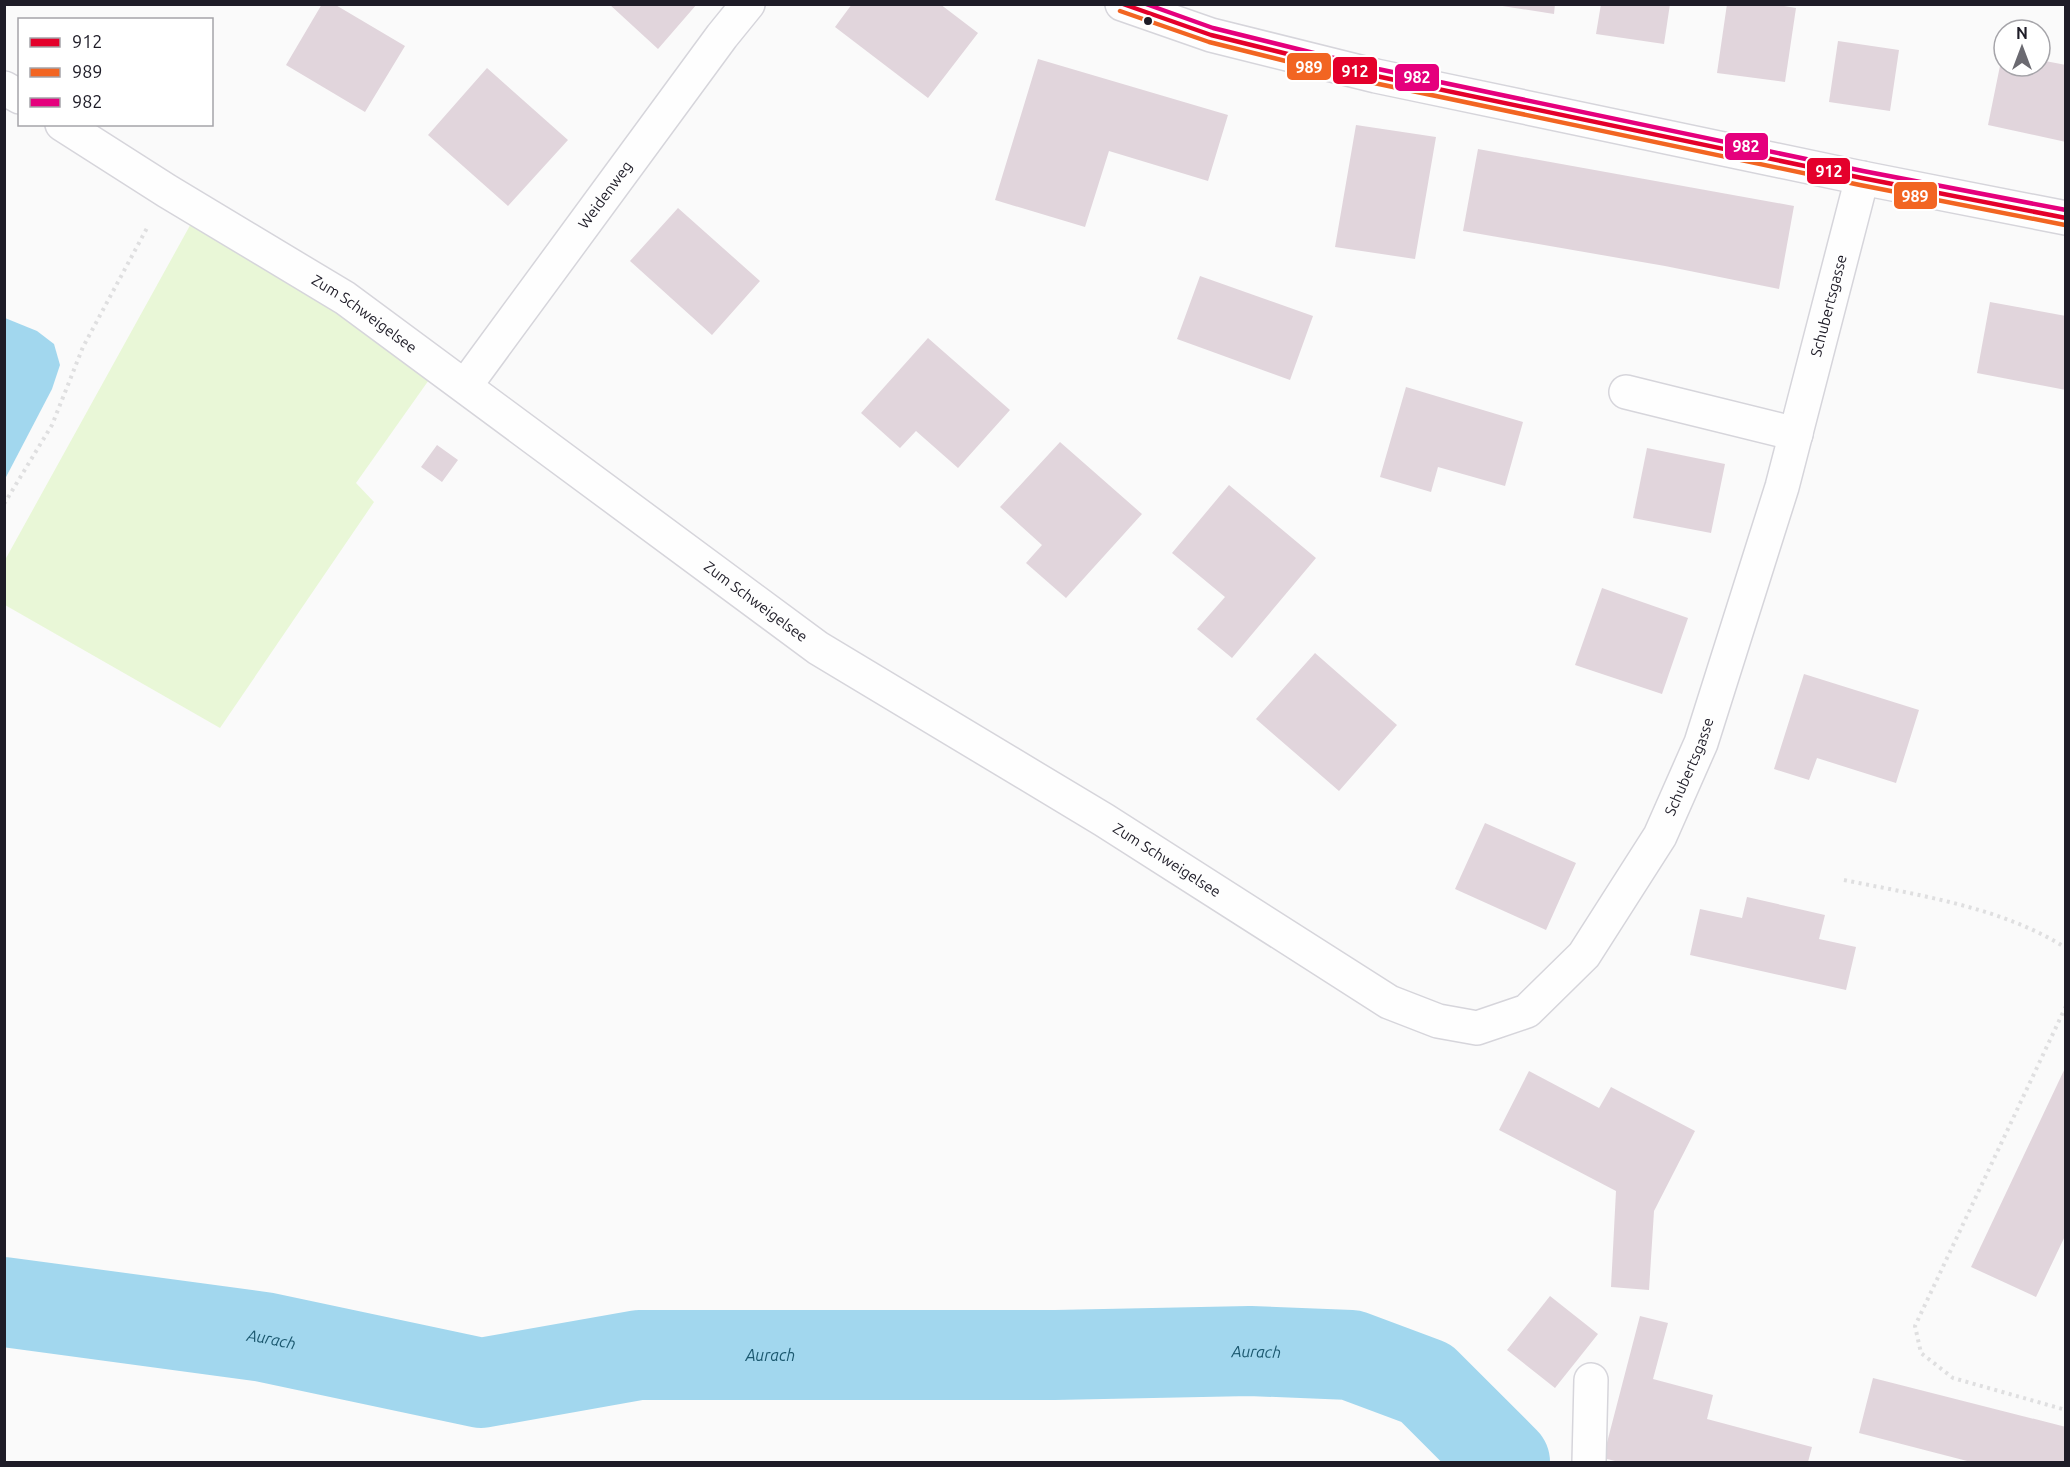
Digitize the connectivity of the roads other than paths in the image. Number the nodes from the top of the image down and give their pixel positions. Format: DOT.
graph roads {
  1 [pos="748,4"];
  2 [pos="1122,4"];
  3 [pos="4,88"];
  4 [pos="18,96"];
  5 [pos="65,126"];
  6 [pos="1862,178"];
  7 [pos="2066,218"];
  8 [pos="465,386"];
  9 [pos="1626,392"];
  10 [pos="1796,434"];
  11 [pos="1477,1028"];
  12 [pos="1591,1380"];
  13 [pos="1589,1462"];
  1 -- 8 [label="street, Weidenweg"];
  2 -- 6 [label="street"];
  3 -- 4 [label="street"];
  5 -- 8 [label="street, Zum Schweigelsee"];
  6 -- 7 [label="street"];
  6 -- 10 [label="street, Schubertsgasse"];
  8 -- 11 [label="street, Zum Schweigelsee"];
  9 -- 10 [label="street"];
  10 -- 11 [label="street, Schubertsgasse"];
  12 -- 13 [label="street"];
}
